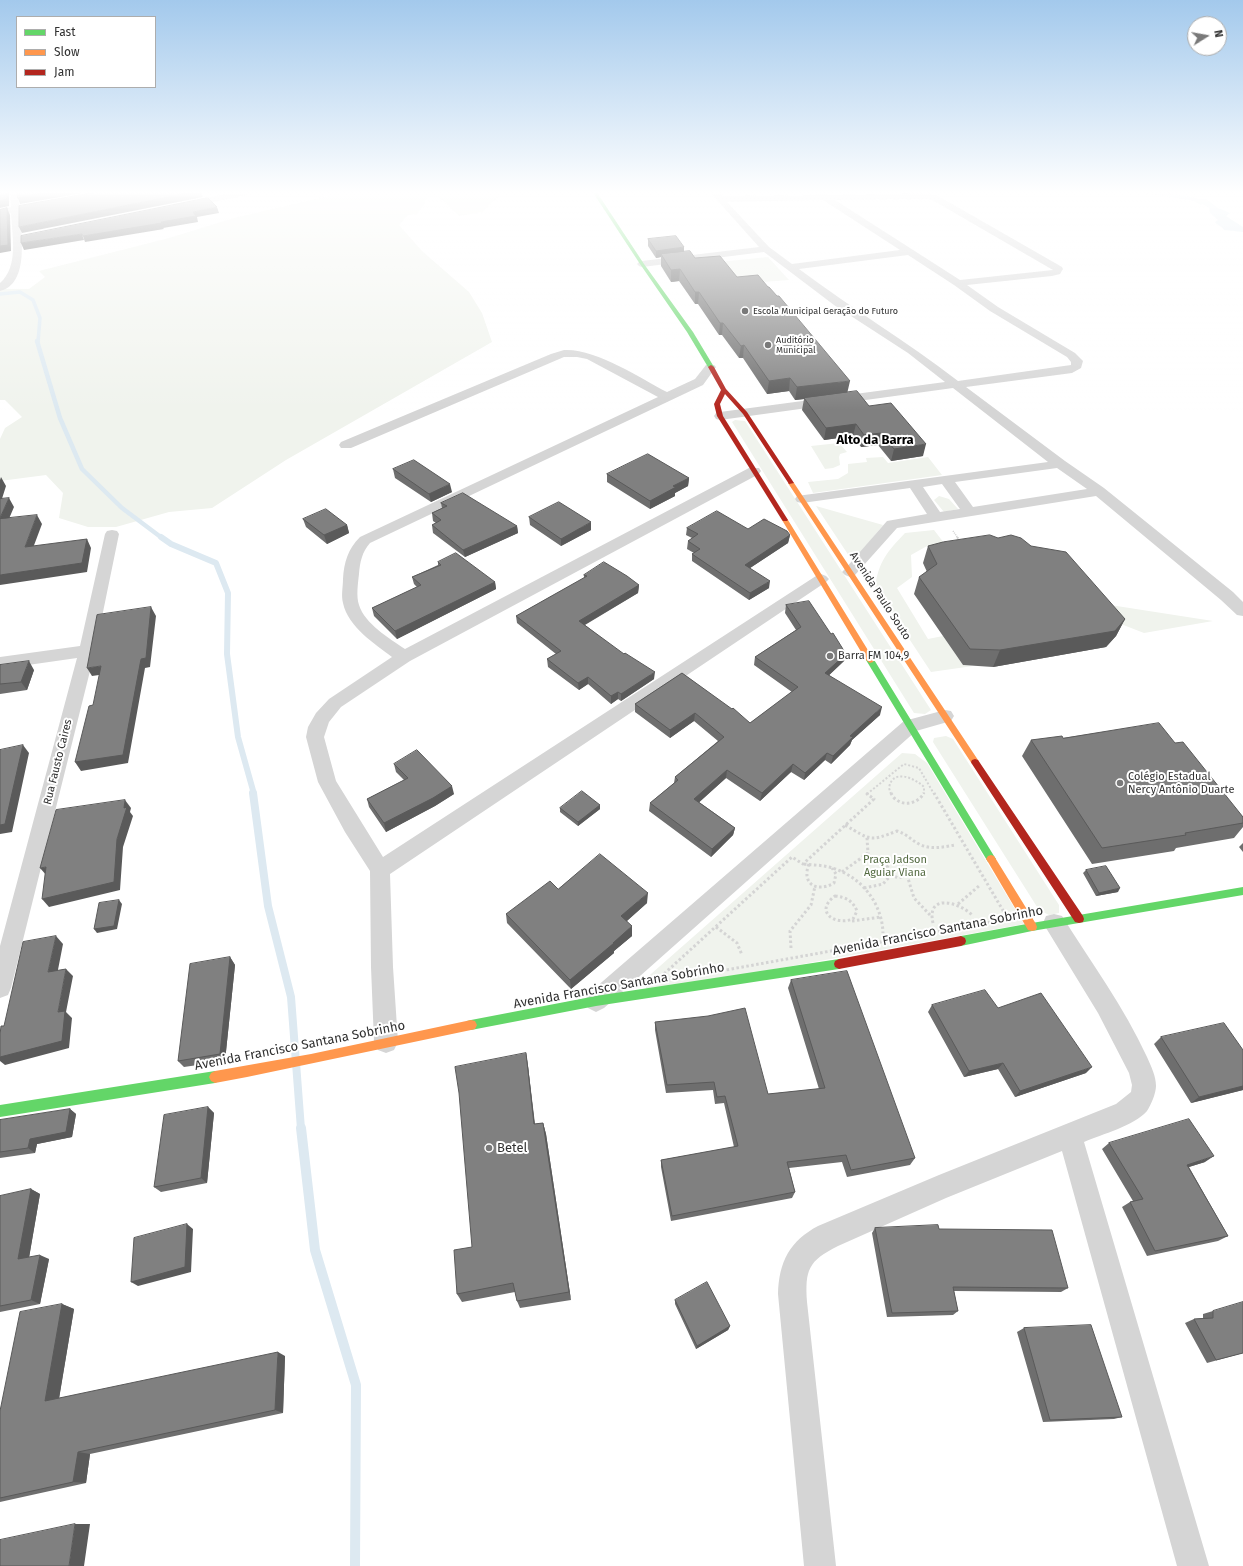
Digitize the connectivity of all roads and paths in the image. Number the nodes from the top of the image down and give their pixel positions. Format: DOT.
graph roads {
  1 [pos="16,264"];
  2 [pos="642,264"];
  3 [pos="786,264"];
  4 [pos="813,264"];
  5 [pos="929,264"];
  6 [pos="1051,264"];
  7 [pos="790,267"];
  8 [pos="958,283"];
  9 [pos="0,288"];
  10 [pos="710,367"];
  11 [pos="955,384"];
  12 [pos="724,390"];
  13 [pos="667,397"];
  14 [pos="745,413"];
  15 [pos="720,416"];
  16 [pos="346,445"];
  17 [pos="1060,464"];
  18 [pos="754,471"];
  19 [pos="946,480"];
  20 [pos="914,484"];
  21 [pos="1099,491"];
  22 [pos="802,499"];
  23 [pos="970,512"];
  24 [pos="940,517"];
  25 [pos="112,534"];
  26 [pos="964,545"];
  27 [pos="850,572"];
  28 [pos="821,579"];
  29 [pos="1235,596"];
  30 [pos="1243,611"];
  31 [pos="87,651"];
  32 [pos="404,657"];
  33 [pos="0,663"];
  34 [pos="945,716"];
  35 [pos="910,726"];
  36 [pos="891,794"];
  37 [pos="845,825"];
  38 [pos="867,838"];
  39 [pos="964,843"];
  40 [pos="803,864"];
  41 [pos="809,864"];
  42 [pos="832,868"];
  43 [pos="380,870"];
  44 [pos="842,872"];
  45 [pos="891,875"];
  46 [pos="907,875"];
  47 [pos="986,881"];
  48 [pos="815,886"];
  49 [pos="864,888"];
  50 [pos="1243,891"];
  51 [pos="958,904"];
  52 [pos="930,915"];
  53 [pos="881,917"];
  54 [pos="849,922"];
  55 [pos="1055,923"];
  56 [pos="977,924"];
  57 [pos="716,927"];
  58 [pos="936,932"];
  59 [pos="883,941"];
  60 [pos="792,958"];
  61 [pos="746,966"];
  62 [pos="0,988"];
  63 [pos="596,1001"];
  64 [pos="386,1042"];
  65 [pos="0,1111"];
  66 [pos="1070,1136"];
  67 [pos="820,1566"];
  68 [pos="1193,1566"];
  1 -- 9 [label="street"];
  2 -- 10 [label="street, Avenida Paulo Souto"];
  3 -- 7 [label="street"];
  4 -- 7 [label="street"];
  5 -- 8 [label="street"];
  6 -- 8 [label="street"];
  7 -- 11 [label="street"];
  8 -- 11 [label="street"];
  10 -- 12 [label="street, Avenida Paulo Souto"];
  10 -- 13 [label="street"];
  11 -- 14 [label="street"];
  11 -- 17 [label="street"];
  12 -- 14 [label="street, Avenida Paulo Souto"];
  12 -- 15 [label="street"];
  13 -- 16 [label="street"];
  13 -- 32 [label="street"];
  14 -- 15 [label="street"];
  14 -- 22 [label="street, Avenida Paulo Souto"];
  15 -- 18 [label="street"];
  17 -- 19 [label="street"];
  17 -- 21 [label="street"];
  18 -- 28 [label="street"];
  18 -- 32 [label="street"];
  19 -- 20 [label="street"];
  19 -- 23 [label="street"];
  20 -- 22 [label="street"];
  20 -- 24 [label="street"];
  21 -- 23 [label="street"];
  21 -- 29 [label="street"];
  22 -- 27 [label="street, Avenida Paulo Souto"];
  23 -- 24 [label="street"];
  24 -- 26 [label="path"];
  24 -- 27 [label="street"];
  25 -- 31 [label="street, Rua Fausto Caires"];
  27 -- 34 [label="street, Avenida Paulo Souto"];
  28 -- 35 [label="street"];
  28 -- 43 [label="street"];
  29 -- 30 [label="street"];
  31 -- 33 [label="street"];
  31 -- 62 [label="street, Rua Fausto Caires"];
  32 -- 43 [label="street"];
  34 -- 35 [label="street"];
  34 -- 55 [label="street, Avenida Paulo Souto"];
  35 -- 55 [label="street"];
  35 -- 63 [label="street"];
  36 -- 36 [label="path"];
  37 -- 38 [label="path"];
  37 -- 39 [label="path"];
  37 -- 40 [label="path"];
  38 -- 39 [label="path"];
  38 -- 44 [label="path"];
  39 -- 47 [label="path"];
  40 -- 41 [label="path"];
  40 -- 57 [label="path"];
  41 -- 42 [label="path"];
  41 -- 48 [label="path"];
  42 -- 44 [label="path"];
  42 -- 48 [label="path"];
  43 -- 64 [label="street"];
  44 -- 49 [label="path"];
  45 -- 46 [label="path"];
  45 -- 46 [label="path"];
  45 -- 49 [label="path"];
  46 -- 52 [label="path"];
  47 -- 51 [label="path"];
  47 -- 56 [label="path"];
  48 -- 60 [label="path"];
  49 -- 53 [label="path"];
  50 -- 55 [label="street, Avenida Francisco Santana Sobrinho"];
  51 -- 52 [label="path"];
  51 -- 56 [label="path"];
  52 -- 58 [label="path"];
  53 -- 54 [label="path"];
  53 -- 59 [label="path"];
  54 -- 54 [label="path"];
  55 -- 63 [label="street, Avenida Francisco Santana Sobrinho"];
  55 -- 66 [label="street"];
  56 -- 58 [label="path"];
  57 -- 61 [label="path"];
  57 -- 61 [label="path"];
  58 -- 59 [label="path"];
  59 -- 60 [label="path"];
  60 -- 61 [label="path"];
  63 -- 64 [label="street, Avenida Francisco Santana Sobrinho"];
  64 -- 65 [label="street, Avenida Francisco Santana Sobrinho"];
  66 -- 67 [label="street"];
  66 -- 68 [label="street"];
}
